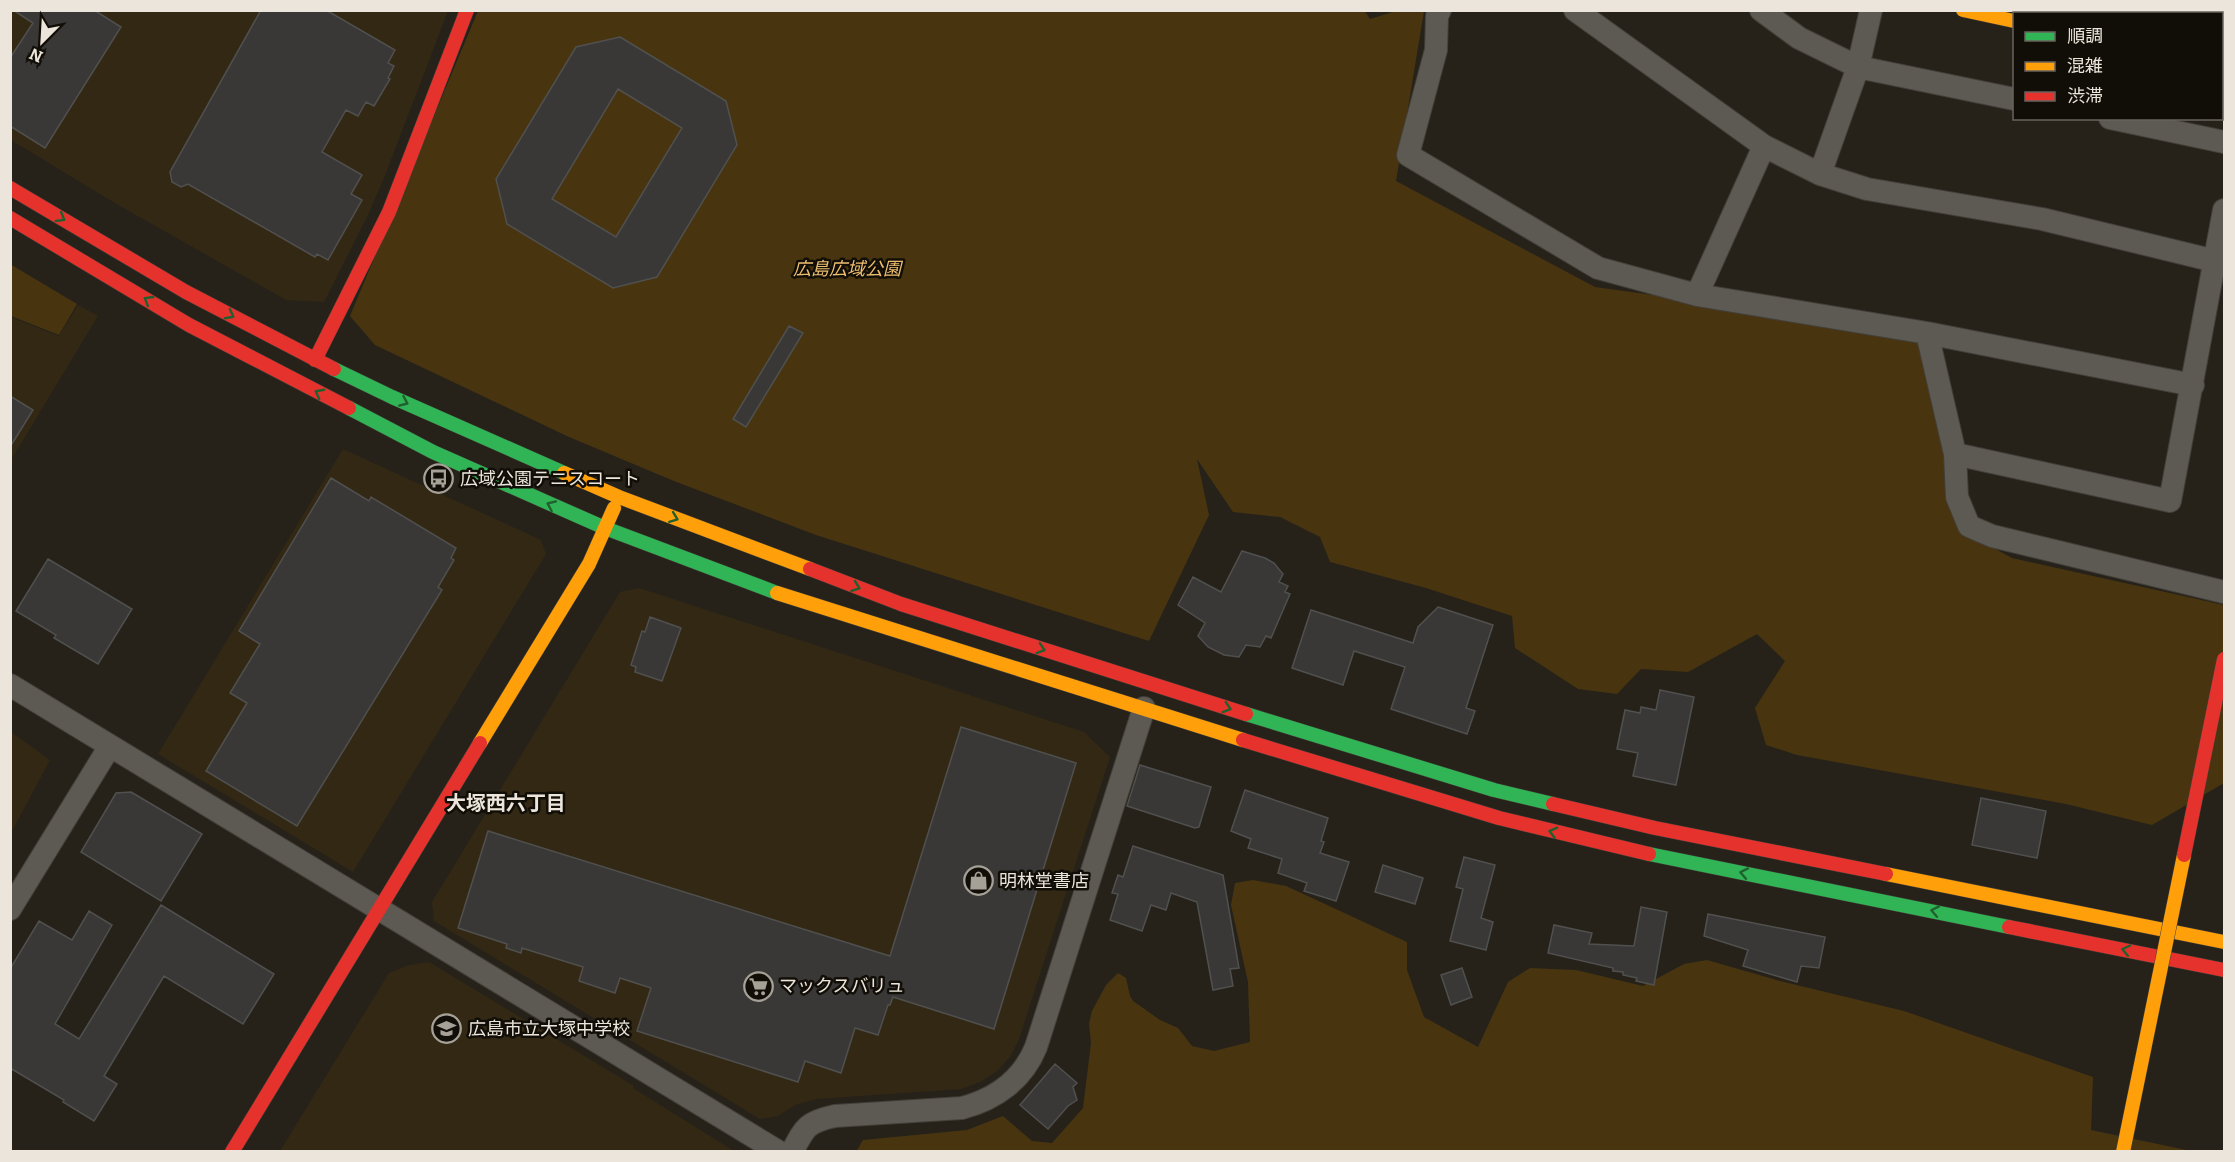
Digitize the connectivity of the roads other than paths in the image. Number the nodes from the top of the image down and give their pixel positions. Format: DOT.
graph roads {
  1 [pos="467,10"];
  2 [pos="1440,10"];
  3 [pos="1575,10"];
  4 [pos="1761,10"];
  5 [pos="1871,10"];
  6 [pos="1963,10"];
  7 [pos="2013,21"];
  8 [pos="1858,67"];
  9 [pos="2013,99"];
  10 [pos="2120,120"];
  11 [pos="2224,142"];
  12 [pos="1764,146"];
  13 [pos="1821,174"];
  14 [pos="10,188"];
  15 [pos="2224,210"];
  16 [pos="10,218"];
  17 [pos="2216,261"];
  18 [pos="1697,295"];
  19 [pos="1927,333"];
  20 [pos="315,360"];
  21 [pos="2193,385"];
  22 [pos="1955,454"];
  23 [pos="619,497"];
  24 [pos="605,528"];
  25 [pos="2224,592"];
  26 [pos="2224,659"];
  27 [pos="10,685"];
  28 [pos="1144,708"];
  29 [pos="110,746"];
  30 [pos="10,909"];
  31 [pos="379,910"];
  32 [pos="2224,942"];
  33 [pos="2224,970"];
  34 [pos="232,1152"];
  35 [pos="779,1152"];
  36 [pos="792,1152"];
  37 [pos="2123,1152"];
  1 -- 20 [label="street"];
  2 -- 18 [label="street"];
  3 -- 12 [label="street"];
  4 -- 8 [label="street"];
  5 -- 8 [label="street"];
  6 -- 7 [label="street"];
  8 -- 9 [label="street"];
  8 -- 13 [label="street"];
  10 -- 11 [label="street"];
  12 -- 13 [label="street"];
  12 -- 18 [label="street"];
  13 -- 17 [label="street"];
  14 -- 20 [label="street, one-way"];
  15 -- 17 [label="street"];
  24 -- 16 [label="street, one-way"];
  17 -- 21 [label="street"];
  18 -- 19 [label="street"];
  19 -- 21 [label="street"];
  19 -- 22 [label="street"];
  20 -- 23 [label="street, one-way"];
  21 -- 22 [label="street"];
  22 -- 25 [label="street"];
  23 -- 24 [label="street"];
  23 -- 32 [label="street, one-way"];
  24 -- 28 [label="street"];
  24 -- 31 [label="street"];
  26 -- 37 [label="street, bridge"];
  27 -- 29 [label="street"];
  33 -- 28 [label="street, one-way"];
  28 -- 36 [label="street"];
  29 -- 30 [label="street"];
  29 -- 31 [label="street"];
  31 -- 34 [label="street"];
  31 -- 35 [label="street"];
}
